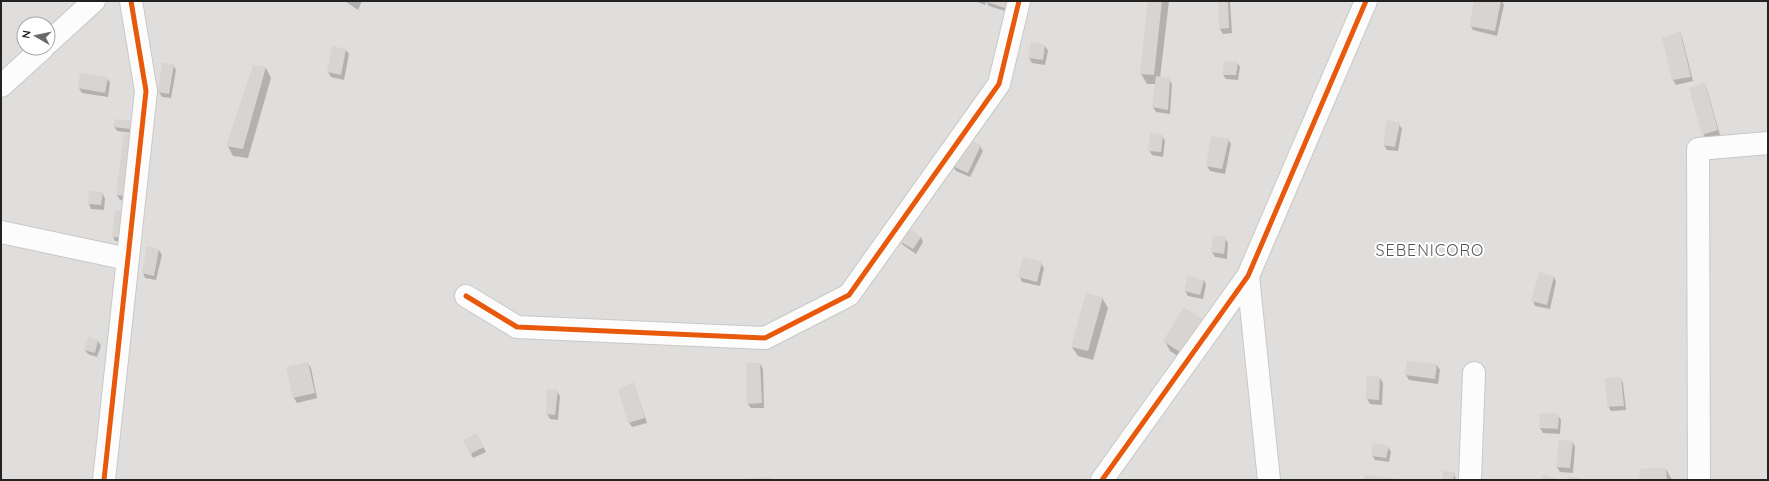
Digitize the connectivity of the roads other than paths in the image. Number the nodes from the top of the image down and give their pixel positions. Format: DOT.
graph roads {
  1 [pos="94,1"];
  2 [pos="132,1"];
  3 [pos="1019,1"];
  4 [pos="1366,1"];
  5 [pos="56,36"];
  6 [pos="34,56"];
  7 [pos="1,86"];
  8 [pos="1768,142"];
  9 [pos="1,232"];
  10 [pos="128,259"];
  11 [pos="1248,276"];
  12 [pos="466,296"];
  13 [pos="1474,373"];
  14 [pos="104,480"];
  15 [pos="1102,480"];
  16 [pos="1269,480"];
  17 [pos="1470,480"];
  18 [pos="1699,480"];
  1 -- 5 [label="street"];
  2 -- 10 [label="street"];
  3 -- 12 [label="street"];
  4 -- 11 [label="street"];
  6 -- 7 [label="street"];
  8 -- 18 [label="street"];
  9 -- 10 [label="street"];
  10 -- 14 [label="street"];
  11 -- 15 [label="street"];
  11 -- 16 [label="street"];
  13 -- 17 [label="street"];
}
